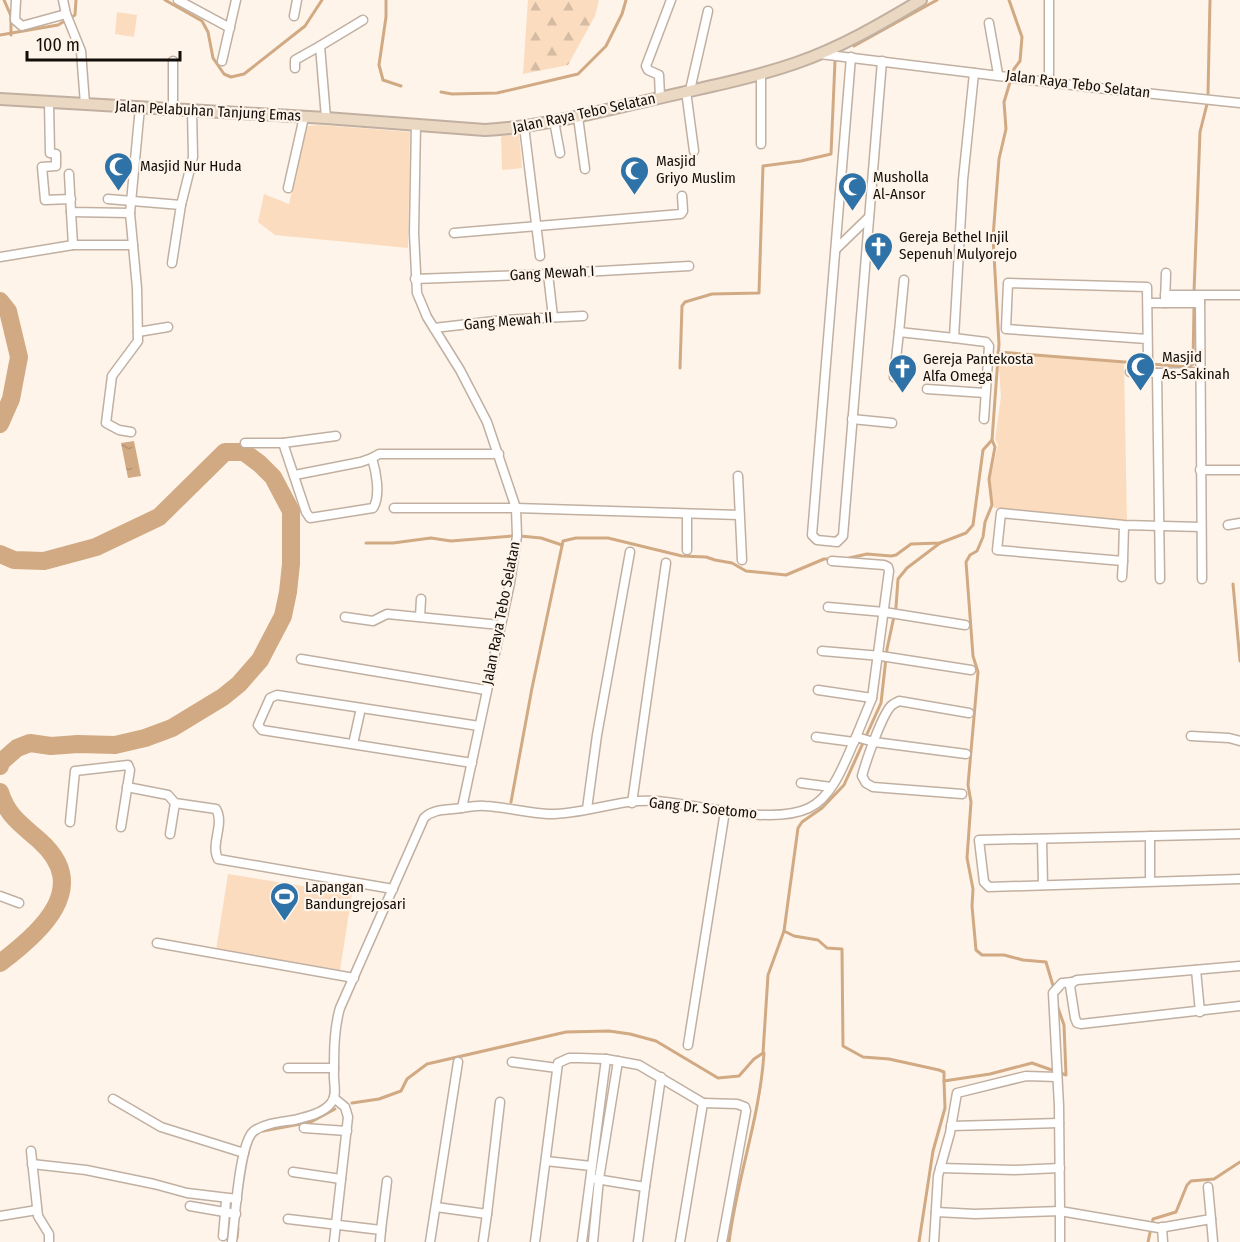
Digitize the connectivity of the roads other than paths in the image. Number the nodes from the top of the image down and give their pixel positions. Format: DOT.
graph roads {
  1 [pos="16,0"];
  2 [pos="63,0"];
  3 [pos="178,0"];
  4 [pos="236,0"];
  5 [pos="297,0"];
  6 [pos="671,0"];
  7 [pos="921,0"];
  8 [pos="1049,0"];
  9 [pos="192,3"];
  10 [pos="708,11"];
  11 [pos="66,15"];
  12 [pos="294,16"];
  13 [pos="363,20"];
  14 [pos="988,23"];
  15 [pos="230,28"];
  16 [pos="320,46"];
  17 [pos="820,53"];
  18 [pos="851,57"];
  19 [pos="173,61"];
  20 [pos="222,61"];
  21 [pos="882,61"];
  22 [pos="296,68"];
  23 [pos="974,73"];
  24 [pos="761,75"];
  25 [pos="1002,75"];
  26 [pos="1049,82"];
  27 [pos="688,91"];
  28 [pos="660,97"];
  29 [pos="0,99"];
  30 [pos="1240,102"];
  31 [pos="50,103"];
  32 [pos="85,104"];
  33 [pos="140,107"];
  34 [pos="173,109"];
  35 [pos="192,110"];
  36 [pos="304,117"];
  37 [pos="578,117"];
  38 [pos="326,118"];
  39 [pos="554,121"];
  40 [pos="416,124"];
  41 [pos="524,126"];
  42 [pos="761,144"];
  43 [pos="694,151"];
  44 [pos="560,153"];
  45 [pos="585,169"];
  46 [pos="69,174"];
  47 [pos="288,188"];
  48 [pos="682,196"];
  49 [pos="70,199"];
  50 [pos="108,199"];
  51 [pos="131,202"];
  52 [pos="181,205"];
  53 [pos="71,212"];
  54 [pos="130,213"];
  55 [pos="869,217"];
  56 [pos="537,226"];
  57 [pos="454,233"];
  58 [pos="73,245"];
  59 [pos="133,245"];
  60 [pos="836,249"];
  61 [pos="540,256"];
  62 [pos="0,257"];
  63 [pos="172,264"];
  64 [pos="689,266"];
  65 [pos="1166,273"];
  66 [pos="548,274"];
  67 [pos="415,279"];
  68 [pos="904,280"];
  69 [pos="1148,287"];
  70 [pos="1165,295"];
  71 [pos="1240,295"];
  72 [pos="1200,299"];
  73 [pos="1148,303"];
  74 [pos="584,316"];
  75 [pos="553,317"];
  76 [pos="168,327"];
  77 [pos="434,328"];
  78 [pos="138,332"];
  79 [pos="898,332"];
  80 [pos="954,338"];
  81 [pos="1147,339"];
  82 [pos="1148,361"];
  83 [pos="1130,372"];
  84 [pos="1157,372"];
  85 [pos="1202,372"];
  86 [pos="894,377"];
  87 [pos="927,389"];
  88 [pos="985,393"];
  89 [pos="852,419"];
  90 [pos="984,419"];
  91 [pos="892,423"];
  92 [pos="131,432"];
  93 [pos="336,435"];
  94 [pos="245,443"];
  95 [pos="283,443"];
  96 [pos="499,454"];
  97 [pos="372,458"];
  98 [pos="1200,470"];
  99 [pos="1240,470"];
  100 [pos="295,475"];
  101 [pos="738,476"];
  102 [pos="394,508"];
  103 [pos="516,508"];
  104 [pos="687,514"];
  105 [pos="739,515"];
  106 [pos="1240,523"];
  107 [pos="1124,525"];
  108 [pos="1228,525"];
  109 [pos="1201,526"];
  110 [pos="1160,527"];
  111 [pos="687,550"];
  112 [pos="630,552"];
  113 [pos="742,560"];
  114 [pos="832,561"];
  115 [pos="1123,561"];
  116 [pos="666,563"];
  117 [pos="1122,577"];
  118 [pos="1160,579"];
  119 [pos="1202,579"];
  120 [pos="421,599"];
  121 [pos="828,607"];
  122 [pos="887,613"];
  123 [pos="345,617"];
  124 [pos="420,617"];
  125 [pos="500,625"];
  126 [pos="965,625"];
  127 [pos="822,651"];
  128 [pos="884,656"];
  129 [pos="302,659"];
  130 [pos="971,670"];
  131 [pos="486,690"];
  132 [pos="818,690"];
  133 [pos="872,698"];
  134 [pos="361,708"];
  135 [pos="969,713"];
  136 [pos="479,726"];
  137 [pos="1191,736"];
  138 [pos="816,737"];
  139 [pos="863,740"];
  140 [pos="1240,741"];
  141 [pos="353,744"];
  142 [pos="966,754"];
  143 [pos="472,763"];
  144 [pos="801,783"];
  145 [pos="128,787"];
  146 [pos="831,787"];
  147 [pos="962,795"];
  148 [pos="632,802"];
  149 [pos="175,803"];
  150 [pos="462,808"];
  151 [pos="587,809"];
  152 [pos="725,811"];
  153 [pos="70,822"];
  154 [pos="121,827"];
  155 [pos="170,834"];
  156 [pos="1240,834"];
  157 [pos="1150,836"];
  158 [pos="1042,838"];
  159 [pos="1240,879"];
  160 [pos="1150,881"];
  161 [pos="1043,885"];
  162 [pos="393,889"];
  163 [pos="0,896"];
  164 [pos="19,903"];
  165 [pos="157,943"];
  166 [pos="1240,966"];
  167 [pos="1196,970"];
  168 [pos="354,978"];
  169 [pos="1073,982"];
  170 [pos="1240,1006"];
  171 [pos="1200,1012"];
  172 [pos="688,1045"];
  173 [pos="606,1059"];
  174 [pos="618,1061"];
  175 [pos="458,1062"];
  176 [pos="512,1062"];
  177 [pos="288,1068"];
  178 [pos="334,1068"];
  179 [pos="557,1068"];
  180 [pos="661,1077"];
  181 [pos="1057,1077"];
  182 [pos="334,1098"];
  183 [pos="113,1099"];
  184 [pos="500,1102"];
  185 [pos="704,1103"];
  186 [pos="1059,1123"];
  187 [pos="951,1126"];
  188 [pos="304,1128"];
  189 [pos="347,1131"];
  190 [pos="31,1151"];
  191 [pos="244,1153"];
  192 [pos="546,1161"];
  193 [pos="32,1164"];
  194 [pos="591,1166"];
  195 [pos="940,1168"];
  196 [pos="1060,1168"];
  197 [pos="293,1172"];
  198 [pos="589,1178"];
  199 [pos="341,1179"];
  200 [pos="600,1179"];
  201 [pos="387,1181"];
  202 [pos="645,1187"];
  203 [pos="1208,1187"];
  204 [pos="237,1199"];
  205 [pos="226,1201"];
  206 [pos="190,1206"];
  207 [pos="436,1207"];
  208 [pos="37,1210"];
  209 [pos="1060,1211"];
  210 [pos="225,1212"];
  211 [pos="936,1212"];
  212 [pos="236,1214"];
  213 [pos="487,1214"];
  214 [pos="0,1216"];
  215 [pos="288,1219"];
  216 [pos="1211,1219"];
  217 [pos="336,1224"];
  218 [pos="1162,1227"];
  219 [pos="381,1230"];
  220 [pos="223,1236"];
  221 [pos="49,1242"];
  222 [pos="232,1242"];
  223 [pos="334,1242"];
  224 [pos="380,1242"];
  225 [pos="430,1242"];
  226 [pos="483,1242"];
  227 [pos="535,1242"];
  228 [pos="582,1242"];
  229 [pos="593,1242"];
  230 [pos="638,1242"];
  231 [pos="680,1242"];
  232 [pos="722,1242"];
  233 [pos="934,1242"];
  234 [pos="1060,1242"];
  235 [pos="1163,1242"];
  236 [pos="1213,1242"];
  1 -- 11 [label="street"];
  2 -- 11 [label="street"];
  3 -- 9 [label="street"];
  4 -- 15 [label="street"];
  5 -- 12 [label="street"];
  6 -- 28 [label="street"];
  7 -- 17 [label="main road"];
  8 -- 26 [label="street"];
  9 -- 15 [label="street"];
  10 -- 27 [label="street"];
  11 -- 32 [label="street"];
  13 -- 16 [label="street"];
  14 -- 25 [label="street"];
  15 -- 20 [label="street"];
  16 -- 22 [label="street"];
  16 -- 38 [label="street"];
  17 -- 18 [label="street, Jalan Raya Tebo Selatan"];
  17 -- 24 [label="main road, Jalan Raya Tebo Selatan"];
  18 -- 21 [label="street, Jalan Raya Tebo Selatan"];
  18 -- 60 [label="street"];
  19 -- 34 [label="street"];
  21 -- 23 [label="street, Jalan Raya Tebo Selatan"];
  21 -- 55 [label="street"];
  23 -- 25 [label="street, Jalan Raya Tebo Selatan"];
  23 -- 80 [label="street"];
  24 -- 27 [label="main road, Jalan Raya Tebo Selatan"];
  24 -- 42 [label="street"];
  25 -- 26 [label="street, Jalan Raya Tebo Selatan"];
  26 -- 30 [label="street, Jalan Raya Tebo Selatan"];
  27 -- 28 [label="main road, Jalan Raya Tebo Selatan"];
  27 -- 43 [label="street"];
  28 -- 37 [label="main road, Jalan Raya Tebo Selatan"];
  29 -- 31 [label="main road, Jalan Pelabuhan Tanjung Emas"];
  31 -- 32 [label="main road, Jalan Pelabuhan Tanjung Emas"];
  31 -- 49 [label="street"];
  32 -- 33 [label="main road, Jalan Pelabuhan Tanjung Emas"];
  33 -- 34 [label="main road, Jalan Pelabuhan Tanjung Emas"];
  33 -- 51 [label="street"];
  34 -- 35 [label="main road, Jalan Pelabuhan Tanjung Emas"];
  35 -- 36 [label="main road, Jalan Pelabuhan Tanjung Emas"];
  35 -- 52 [label="street"];
  36 -- 38 [label="main road, Jalan Pelabuhan Tanjung Emas"];
  36 -- 47 [label="street"];
  37 -- 39 [label="main road, Jalan Raya Tebo Selatan"];
  37 -- 45 [label="street"];
  38 -- 40 [label="main road, Jalan Pelabuhan Tanjung Emas"];
  39 -- 41 [label="main road, Jalan Raya Tebo Selatan"];
  39 -- 44 [label="street"];
  40 -- 41 [label="main road, Jalan Raya Tebo Selatan"];
  40 -- 67 [label="street, Jalan Raya Tebo Selatan"];
  41 -- 56 [label="street"];
  46 -- 49 [label="street"];
  48 -- 56 [label="street"];
  49 -- 53 [label="street"];
  50 -- 51 [label="street"];
  51 -- 52 [label="street"];
  51 -- 54 [label="street"];
  52 -- 63 [label="street"];
  53 -- 54 [label="street"];
  53 -- 58 [label="street"];
  54 -- 59 [label="street"];
  55 -- 60 [label="street"];
  55 -- 89 [label="street"];
  56 -- 57 [label="street"];
  56 -- 61 [label="street"];
  58 -- 59 [label="street"];
  58 -- 62 [label="street"];
  59 -- 78 [label="street"];
  60 -- 89 [label="street"];
  64 -- 66 [label="street, Gang Mewah I"];
  65 -- 70 [label="street"];
  66 -- 67 [label="street, Gang Mewah I"];
  66 -- 75 [label="street"];
  67 -- 77 [label="street, Jalan Raya Tebo Selatan"];
  68 -- 79 [label="street"];
  69 -- 70 [label="street"];
  69 -- 73 [label="street"];
  69 -- 81 [label="street"];
  70 -- 72 [label="street"];
  70 -- 73 [label="street"];
  71 -- 72 [label="street"];
  72 -- 85 [label="street"];
  73 -- 81 [label="street"];
  74 -- 75 [label="street, Gang Mewah II"];
  75 -- 77 [label="street, Gang Mewah II"];
  76 -- 78 [label="street"];
  77 -- 96 [label="street, Jalan Raya Tebo Selatan"];
  78 -- 92 [label="street"];
  79 -- 80 [label="street"];
  79 -- 86 [label="street"];
  80 -- 88 [label="street"];
  81 -- 82 [label="street"];
  83 -- 84 [label="street"];
  84 -- 85 [label="street"];
  84 -- 110 [label="street"];
  85 -- 98 [label="street"];
  87 -- 88 [label="street"];
  88 -- 90 [label="street"];
  89 -- 91 [label="street"];
  93 -- 95 [label="street"];
  94 -- 95 [label="street"];
  95 -- 100 [label="street"];
  96 -- 97 [label="street"];
  96 -- 103 [label="street, Jalan Raya Tebo Selatan"];
  97 -- 100 [label="street"];
  97 -- 100 [label="street"];
  98 -- 99 [label="street"];
  98 -- 109 [label="street"];
  101 -- 105 [label="street"];
  102 -- 103 [label="street"];
  103 -- 104 [label="street"];
  103 -- 125 [label="street, Jalan Raya Tebo Selatan"];
  104 -- 105 [label="street"];
  104 -- 111 [label="street"];
  105 -- 113 [label="street"];
  106 -- 108 [label="street"];
  107 -- 110 [label="street"];
  107 -- 115 [label="street"];
  107 -- 115 [label="street"];
  109 -- 110 [label="street"];
  109 -- 119 [label="street"];
  110 -- 118 [label="street"];
  112 -- 151 [label="street"];
  114 -- 122 [label="street"];
  115 -- 117 [label="street"];
  116 -- 148 [label="street"];
  120 -- 124 [label="street"];
  121 -- 122 [label="street"];
  122 -- 126 [label="street"];
  122 -- 128 [label="street"];
  123 -- 124 [label="street"];
  124 -- 125 [label="street"];
  125 -- 131 [label="street, Jalan Raya Tebo Selatan"];
  127 -- 128 [label="street"];
  128 -- 130 [label="street"];
  128 -- 133 [label="street"];
  129 -- 131 [label="street"];
  131 -- 136 [label="street, Jalan Raya Tebo Selatan"];
  132 -- 133 [label="street"];
  133 -- 139 [label="street"];
  134 -- 136 [label="street"];
  134 -- 141 [label="street"];
  134 -- 141 [label="street"];
  135 -- 139 [label="street"];
  136 -- 143 [label="street, Jalan Raya Tebo Selatan"];
  137 -- 140 [label="street"];
  138 -- 139 [label="street"];
  139 -- 142 [label="street"];
  139 -- 146 [label="street"];
  139 -- 147 [label="street"];
  141 -- 143 [label="street"];
  143 -- 150 [label="street, Jalan Raya Tebo Selatan"];
  144 -- 146 [label="street"];
  145 -- 149 [label="street"];
  145 -- 153 [label="street"];
  145 -- 154 [label="street"];
  146 -- 152 [label="street, Gang Dr. Soetomo"];
  148 -- 151 [label="street, Gang Dr. Soetomo"];
  148 -- 152 [label="street, Gang Dr. Soetomo"];
  149 -- 155 [label="street"];
  149 -- 162 [label="street"];
  150 -- 151 [label="street, Gang Dr. Soetomo"];
  150 -- 162 [label="street, Gang Dr. Soetomo"];
  152 -- 172 [label="street"];
  156 -- 157 [label="street"];
  157 -- 158 [label="street"];
  157 -- 160 [label="street"];
  158 -- 161 [label="street"];
  158 -- 161 [label="street"];
  159 -- 160 [label="street"];
  160 -- 161 [label="street"];
  162 -- 168 [label="street, Gang Dr. Soetomo"];
  163 -- 164 [label="street"];
  165 -- 168 [label="street"];
  166 -- 167 [label="street"];
  167 -- 169 [label="street"];
  167 -- 171 [label="street"];
  168 -- 178 [label="street, Gang Dr. Soetomo"];
  169 -- 171 [label="street"];
  169 -- 181 [label="street"];
  170 -- 171 [label="street"];
  173 -- 174 [label="street"];
  173 -- 179 [label="street"];
  173 -- 194 [label="street"];
  174 -- 180 [label="street"];
  174 -- 200 [label="street"];
  175 -- 207 [label="street"];
  176 -- 179 [label="street"];
  177 -- 178 [label="street"];
  178 -- 182 [label="street, Gang Dr. Soetomo"];
  179 -- 192 [label="street"];
  180 -- 185 [label="street"];
  180 -- 202 [label="street"];
  181 -- 186 [label="street"];
  181 -- 187 [label="street"];
  182 -- 189 [label="street"];
  182 -- 191 [label="street"];
  183 -- 191 [label="street"];
  184 -- 213 [label="street"];
  185 -- 231 [label="street"];
  185 -- 232 [label="street"];
  186 -- 187 [label="street"];
  186 -- 196 [label="street"];
  187 -- 195 [label="street"];
  188 -- 189 [label="street"];
  189 -- 199 [label="street"];
  190 -- 193 [label="street"];
  191 -- 204 [label="street"];
  192 -- 194 [label="street"];
  192 -- 227 [label="street"];
  193 -- 204 [label="street"];
  193 -- 208 [label="street"];
  194 -- 198 [label="street"];
  195 -- 196 [label="street"];
  195 -- 211 [label="street"];
  196 -- 209 [label="street"];
  197 -- 199 [label="street"];
  198 -- 200 [label="street"];
  198 -- 228 [label="street"];
  199 -- 217 [label="street"];
  200 -- 202 [label="street"];
  200 -- 229 [label="street"];
  201 -- 219 [label="street"];
  202 -- 230 [label="street"];
  203 -- 216 [label="street"];
  204 -- 212 [label="street"];
  205 -- 210 [label="street"];
  206 -- 210 [label="street"];
  207 -- 213 [label="street"];
  207 -- 225 [label="street"];
  208 -- 214 [label="street"];
  208 -- 221 [label="street"];
  209 -- 211 [label="street"];
  209 -- 218 [label="street"];
  209 -- 234 [label="street"];
  210 -- 212 [label="street"];
  210 -- 220 [label="street"];
  211 -- 233 [label="street"];
  212 -- 222 [label="street"];
  213 -- 226 [label="street"];
  215 -- 217 [label="street"];
  216 -- 218 [label="street"];
  216 -- 236 [label="street"];
  217 -- 219 [label="street"];
  217 -- 223 [label="street"];
  218 -- 235 [label="street"];
  219 -- 224 [label="street"];
}
